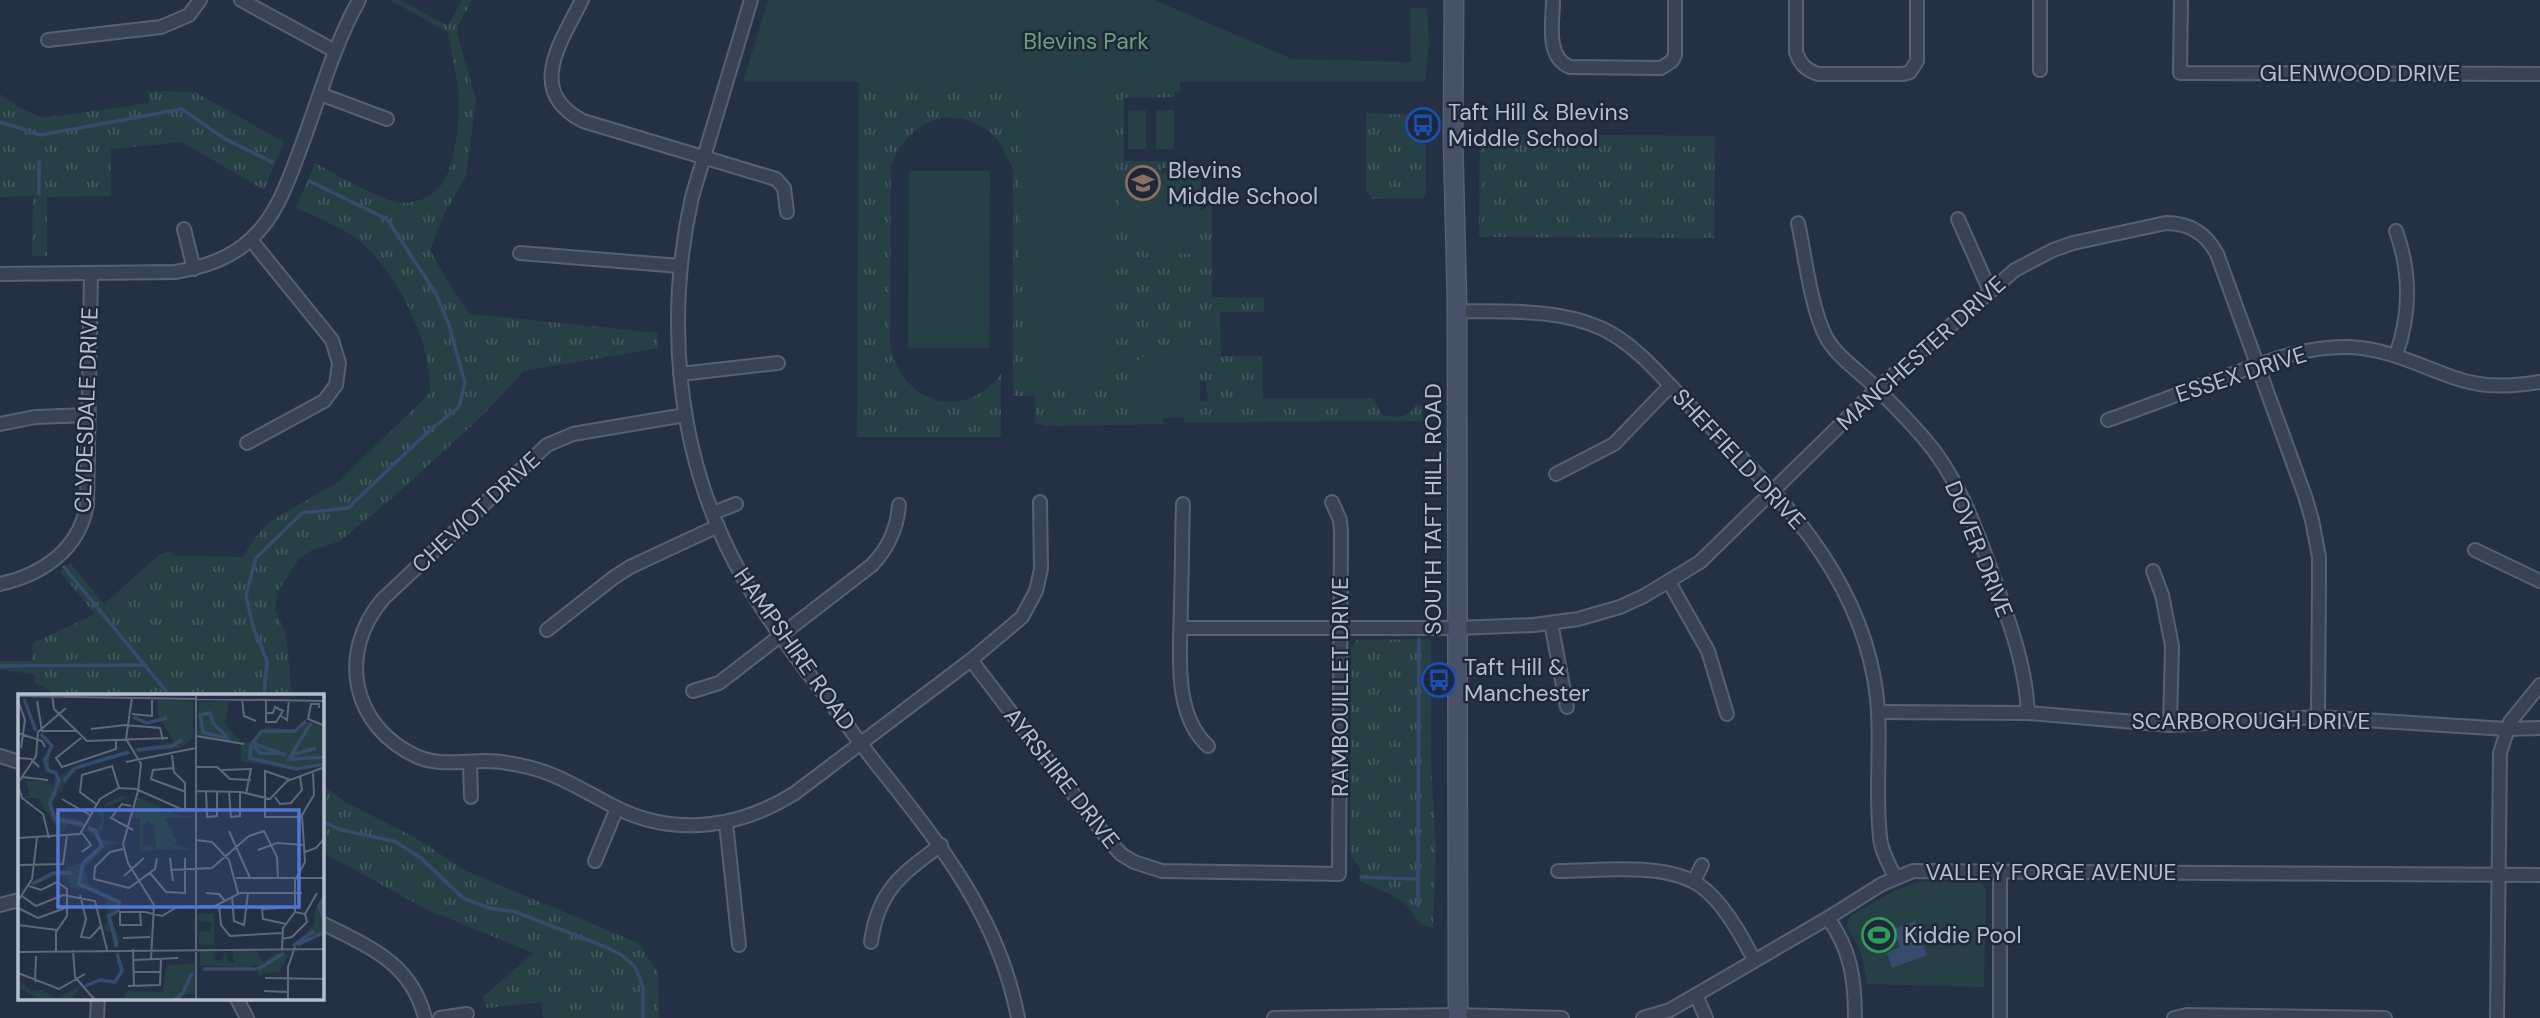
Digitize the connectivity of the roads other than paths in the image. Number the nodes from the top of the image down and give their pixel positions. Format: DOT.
graph roads {
  1 [pos="200,0"];
  2 [pos="241,0"];
  3 [pos="359,0"];
  4 [pos="582,0"];
  5 [pos="751,0"];
  6 [pos="1454,0"];
  7 [pos="1553,0"];
  8 [pos="1675,0"];
  9 [pos="1796,0"];
  10 [pos="1917,0"];
  11 [pos="2040,0"];
  12 [pos="2180,0"];
  13 [pos="48,40"];
  14 [pos="335,51"];
  15 [pos="2040,70"];
  16 [pos="2540,74"];
  17 [pos="320,94"];
  18 [pos="387,119"];
  19 [pos="704,158"];
  20 [pos="787,212"];
  21 [pos="1958,219"];
  22 [pos="1798,223"];
  23 [pos="184,229"];
  24 [pos="2396,231"];
  25 [pos="251,240"];
  26 [pos="520,253"];
  27 [pos="680,266"];
  28 [pos="194,269"];
  29 [pos="0,274"];
  30 [pos="91,274"];
  31 [pos="1990,290"];
  32 [pos="1457,311"];
  33 [pos="2396,355"];
  34 [pos="778,363"];
  35 [pos="2258,365"];
  36 [pos="680,374"];
  37 [pos="2540,382"];
  38 [pos="1670,386"];
  39 [pos="1877,389"];
  40 [pos="89,415"];
  41 [pos="685,415"];
  42 [pos="2108,420"];
  43 [pos="0,424"];
  44 [pos="247,443"];
  45 [pos="1556,474"];
  46 [pos="1774,490"];
  47 [pos="1040,502"];
  48 [pos="1332,502"];
  49 [pos="736,504"];
  50 [pos="1183,504"];
  51 [pos="899,505"];
  52 [pos="716,520"];
  53 [pos="2475,550"];
  54 [pos="2153,571"];
  55 [pos="2540,581"];
  56 [pos="1669,582"];
  57 [pos="0,584"];
  58 [pos="1551,623"];
  59 [pos="1181,628"];
  60 [pos="1457,628"];
  61 [pos="1341,629"];
  62 [pos="547,630"];
  63 [pos="781,636"];
  64 [pos="971,660"];
  65 [pos="2540,685"];
  66 [pos="693,691"];
  67 [pos="1567,707"];
  68 [pos="1879,712"];
  69 [pos="1727,713"];
  70 [pos="2028,713"];
  71 [pos="2318,717"];
  72 [pos="2170,725"];
  73 [pos="2540,728"];
  74 [pos="2507,729"];
  75 [pos="861,744"];
  76 [pos="1208,746"];
  77 [pos="0,756"];
  78 [pos="18,762"];
  79 [pos="470,762"];
  80 [pos="471,797"];
  81 [pos="617,808"];
  82 [pos="726,823"];
  83 [pos="941,845"];
  84 [pos="595,861"];
  85 [pos="1702,864"];
  86 [pos="2000,870"];
  87 [pos="1558,871"];
  88 [pos="1339,874"];
  89 [pos="2499,874"];
  90 [pos="2540,875"];
  91 [pos="1895,877"];
  92 [pos="1694,881"];
  93 [pos="18,900"];
  94 [pos="0,905"];
  95 [pos="1828,918"];
  96 [pos="324,924"];
  97 [pos="871,942"];
  98 [pos="739,945"];
  99 [pos="1754,960"];
  100 [pos="1696,995"];
  101 [pos="97,1000"];
  102 [pos="238,1000"];
  103 [pos="467,1014"];
  104 [pos="1458,1016"];
  105 [pos="97,1018"];
  106 [pos="247,1018"];
  107 [pos="425,1018"];
  108 [pos="440,1018"];
  109 [pos="1018,1018"];
  110 [pos="1274,1018"];
  111 [pos="1562,1018"];
  112 [pos="1643,1018"];
  113 [pos="1706,1018"];
  114 [pos="1855,1018"];
  115 [pos="2000,1018"];
  116 [pos="2174,1018"];
  117 [pos="2385,1018"];
  118 [pos="2497,1018"];
  1 -- 13 [label="street"];
  2 -- 14 [label="street"];
  3 -- 14 [label="street"];
  4 -- 19 [label="street"];
  5 -- 19 [label="street, HAMPSHIRE ROAD"];
  6 -- 32 [label="main road, SOUTH TAFT HILL ROAD"];
  7 -- 8 [label="street"];
  9 -- 10 [label="street"];
  11 -- 15 [label="street"];
  12 -- 16 [label="street, GLENWOOD DRIVE"];
  14 -- 17 [label="street"];
  17 -- 18 [label="street"];
  17 -- 25 [label="street"];
  19 -- 20 [label="street"];
  19 -- 27 [label="street, HAMPSHIRE ROAD"];
  21 -- 31 [label="street"];
  22 -- 39 [label="street, DOVER DRIVE"];
  23 -- 28 [label="street"];
  24 -- 33 [label="street"];
  25 -- 28 [label="street"];
  25 -- 44 [label="street"];
  26 -- 27 [label="street"];
  27 -- 36 [label="street, HAMPSHIRE ROAD"];
  28 -- 30 [label="street"];
  29 -- 30 [label="street"];
  30 -- 40 [label="street, CLYDESDALE DRIVE"];
  31 -- 35 [label="street, MANCHESTER DRIVE"];
  31 -- 39 [label="street, MANCHESTER DRIVE"];
  32 -- 38 [label="street, SHEFFIELD DRIVE"];
  32 -- 60 [label="main road, SOUTH TAFT HILL ROAD"];
  33 -- 35 [label="street, ESSEX DRIVE"];
  33 -- 37 [label="street, ESSEX DRIVE"];
  34 -- 36 [label="street"];
  35 -- 42 [label="street, ESSEX DRIVE"];
  35 -- 71 [label="street, MANCHESTER DRIVE"];
  36 -- 41 [label="street, HAMPSHIRE ROAD"];
  38 -- 45 [label="street"];
  38 -- 46 [label="street, SHEFFIELD DRIVE"];
  39 -- 46 [label="street, MANCHESTER DRIVE"];
  39 -- 70 [label="street, DOVER DRIVE"];
  40 -- 43 [label="street"];
  40 -- 57 [label="street, CLYDESDALE DRIVE"];
  41 -- 52 [label="street, HAMPSHIRE ROAD"];
  41 -- 79 [label="street, CHEVIOT DRIVE"];
  46 -- 56 [label="street, MANCHESTER DRIVE"];
  46 -- 68 [label="street, SHEFFIELD DRIVE"];
  47 -- 64 [label="street"];
  48 -- 61 [label="street, RAMBOUILLET DRIVE"];
  49 -- 52 [label="street"];
  50 -- 59 [label="street"];
  51 -- 63 [label="street"];
  52 -- 62 [label="street"];
  52 -- 63 [label="street, HAMPSHIRE ROAD"];
  53 -- 55 [label="street"];
  54 -- 72 [label="street"];
  56 -- 58 [label="street, MANCHESTER DRIVE"];
  56 -- 69 [label="street"];
  58 -- 60 [label="street, MANCHESTER DRIVE"];
  58 -- 67 [label="street"];
  59 -- 61 [label="street, MANCHESTER DRIVE"];
  59 -- 76 [label="street"];
  60 -- 61 [label="street, MANCHESTER DRIVE"];
  60 -- 104 [label="main road, SOUTH TAFT HILL ROAD"];
  61 -- 88 [label="street, RAMBOUILLET DRIVE"];
  63 -- 66 [label="street"];
  63 -- 75 [label="street, HAMPSHIRE ROAD"];
  64 -- 75 [label="street"];
  64 -- 88 [label="street, AYRSHIRE DRIVE"];
  65 -- 74 [label="street"];
  68 -- 70 [label="street, SCARBOROUGH DRIVE"];
  68 -- 91 [label="street, SHEFFIELD DRIVE"];
  70 -- 72 [label="street, SCARBOROUGH DRIVE"];
  71 -- 72 [label="street, SCARBOROUGH DRIVE"];
  71 -- 74 [label="street, SCARBOROUGH DRIVE"];
  73 -- 74 [label="street, SCARBOROUGH DRIVE"];
  74 -- 89 [label="street"];
  75 -- 82 [label="street"];
  75 -- 83 [label="street, HAMPSHIRE ROAD"];
  77 -- 78 [label="street"];
  79 -- 80 [label="street"];
  79 -- 81 [label="street"];
  81 -- 82 [label="street"];
  81 -- 84 [label="street"];
  82 -- 98 [label="street"];
  83 -- 97 [label="street"];
  83 -- 109 [label="street, HAMPSHIRE ROAD"];
  85 -- 92 [label="street"];
  86 -- 89 [label="street, VALLEY FORGE AVENUE"];
  86 -- 91 [label="street, VALLEY FORGE AVENUE"];
  86 -- 115 [label="street"];
  87 -- 92 [label="street"];
  89 -- 90 [label="street, VALLEY FORGE AVENUE"];
  89 -- 118 [label="street"];
  91 -- 95 [label="street, VALLEY FORGE AVENUE"];
  92 -- 99 [label="street"];
  93 -- 94 [label="street"];
  95 -- 99 [label="street, VALLEY FORGE AVENUE"];
  95 -- 114 [label="street"];
  96 -- 107 [label="street"];
  99 -- 100 [label="street, VALLEY FORGE AVENUE"];
  100 -- 112 [label="street, VALLEY FORGE AVENUE"];
  100 -- 113 [label="street"];
  101 -- 105 [label="street"];
  102 -- 106 [label="street"];
  103 -- 108 [label="street"];
  104 -- 110 [label="street"];
  104 -- 111 [label="street"];
  116 -- 117 [label="street"];
}
